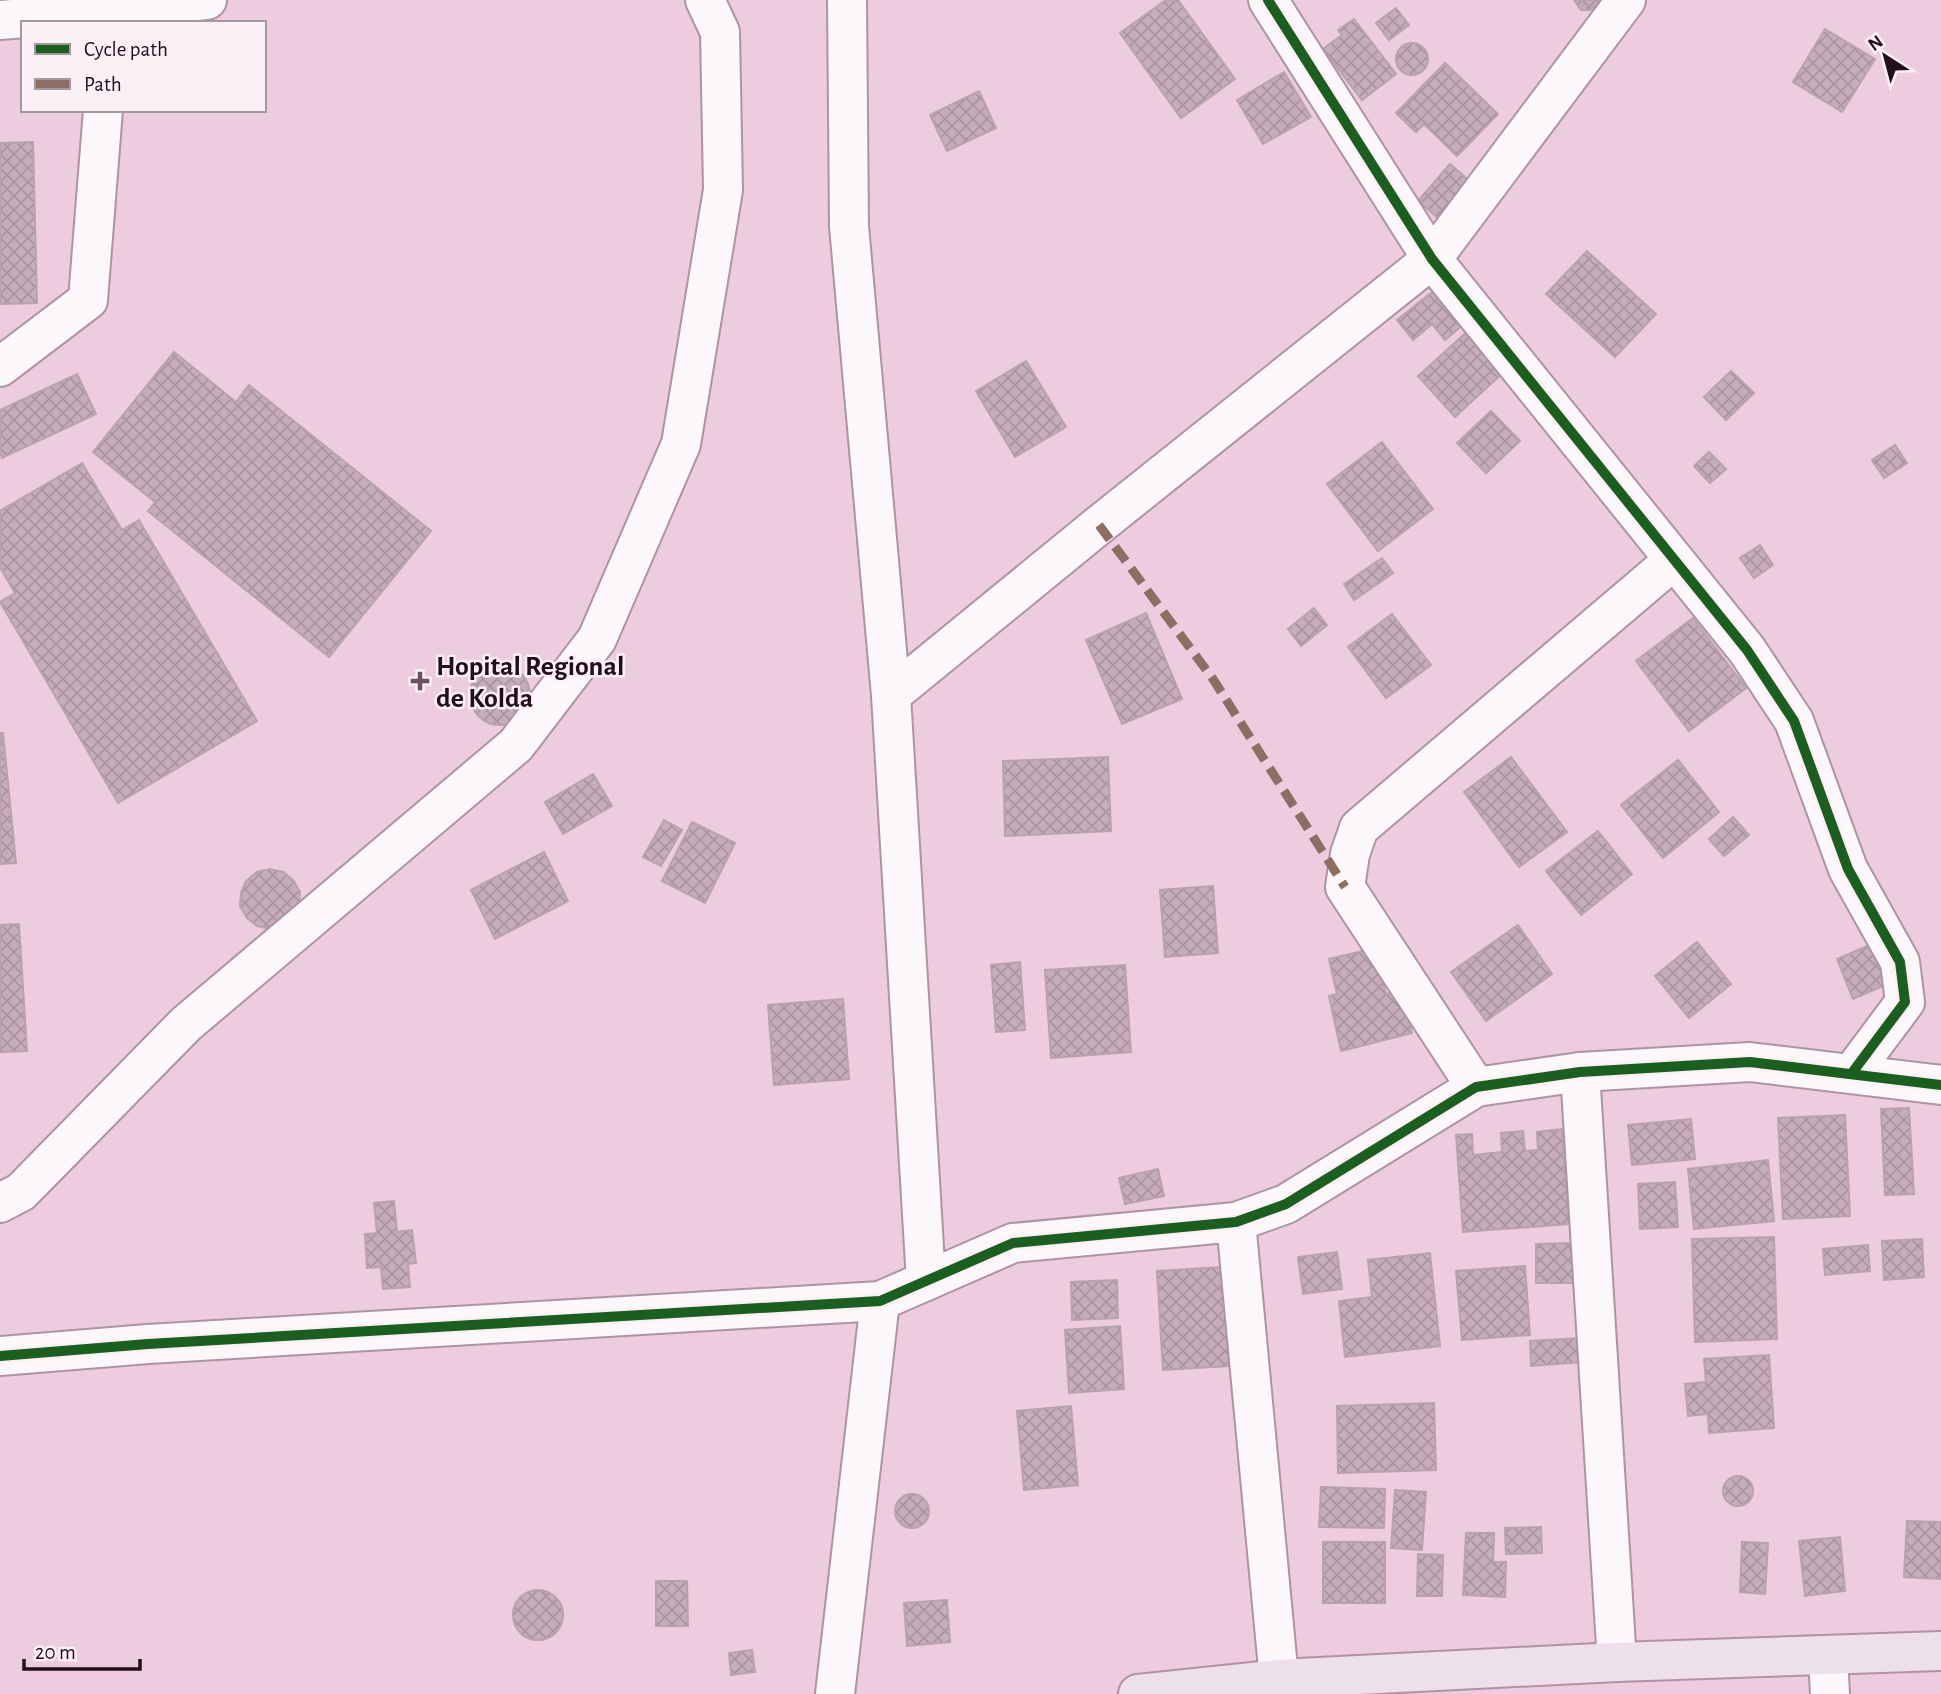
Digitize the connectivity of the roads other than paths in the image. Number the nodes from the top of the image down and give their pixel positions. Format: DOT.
graph roads {
  1 [pos="207,0"];
  2 [pos="705,0"];
  3 [pos="847,0"];
  4 [pos="1268,0"];
  5 [pos="1626,0"];
  6 [pos="111,17"];
  7 [pos="0,20"];
  8 [pos="103,112"];
  9 [pos="1432,259"];
  10 [pos="0,367"];
  11 [pos="1674,560"];
  12 [pos="891,695"];
  13 [pos="1580,1072"];
  14 [pos="1852,1073"];
  15 [pos="1476,1087"];
  16 [pos="1936,1092"];
  17 [pos="0,1203"];
  18 [pos="1237,1222"];
  19 [pos="926,1281"];
  20 [pos="880,1301"];
  21 [pos="0,1356"];
  22 [pos="1941,1651"];
  23 [pos="1828,1656"];
  24 [pos="1617,1662"];
  25 [pos="1279,1679"];
  26 [pos="835,1694"];
  27 [pos="1138,1694"];
  28 [pos="1830,1694"];
  1 -- 6 [label="street"];
  2 -- 17 [label="street"];
  3 -- 12 [label="street"];
  4 -- 9 [label="street"];
  5 -- 9 [label="street"];
  6 -- 7 [label="street"];
  8 -- 10 [label="street"];
  9 -- 11 [label="street"];
  9 -- 12 [label="street"];
  11 -- 14 [label="street"];
  11 -- 15 [label="street"];
  12 -- 19 [label="street"];
  13 -- 14 [label="street"];
  13 -- 15 [label="street"];
  13 -- 24 [label="street"];
  14 -- 16 [label="street"];
  15 -- 18 [label="street"];
  18 -- 19 [label="street"];
  18 -- 25 [label="street"];
  19 -- 20 [label="street"];
  20 -- 21 [label="street"];
  20 -- 26 [label="street"];
  22 -- 23 [label="main road"];
  23 -- 24 [label="main road"];
  23 -- 28 [label="street"];
  24 -- 25 [label="main road"];
  25 -- 27 [label="main road"];
}
